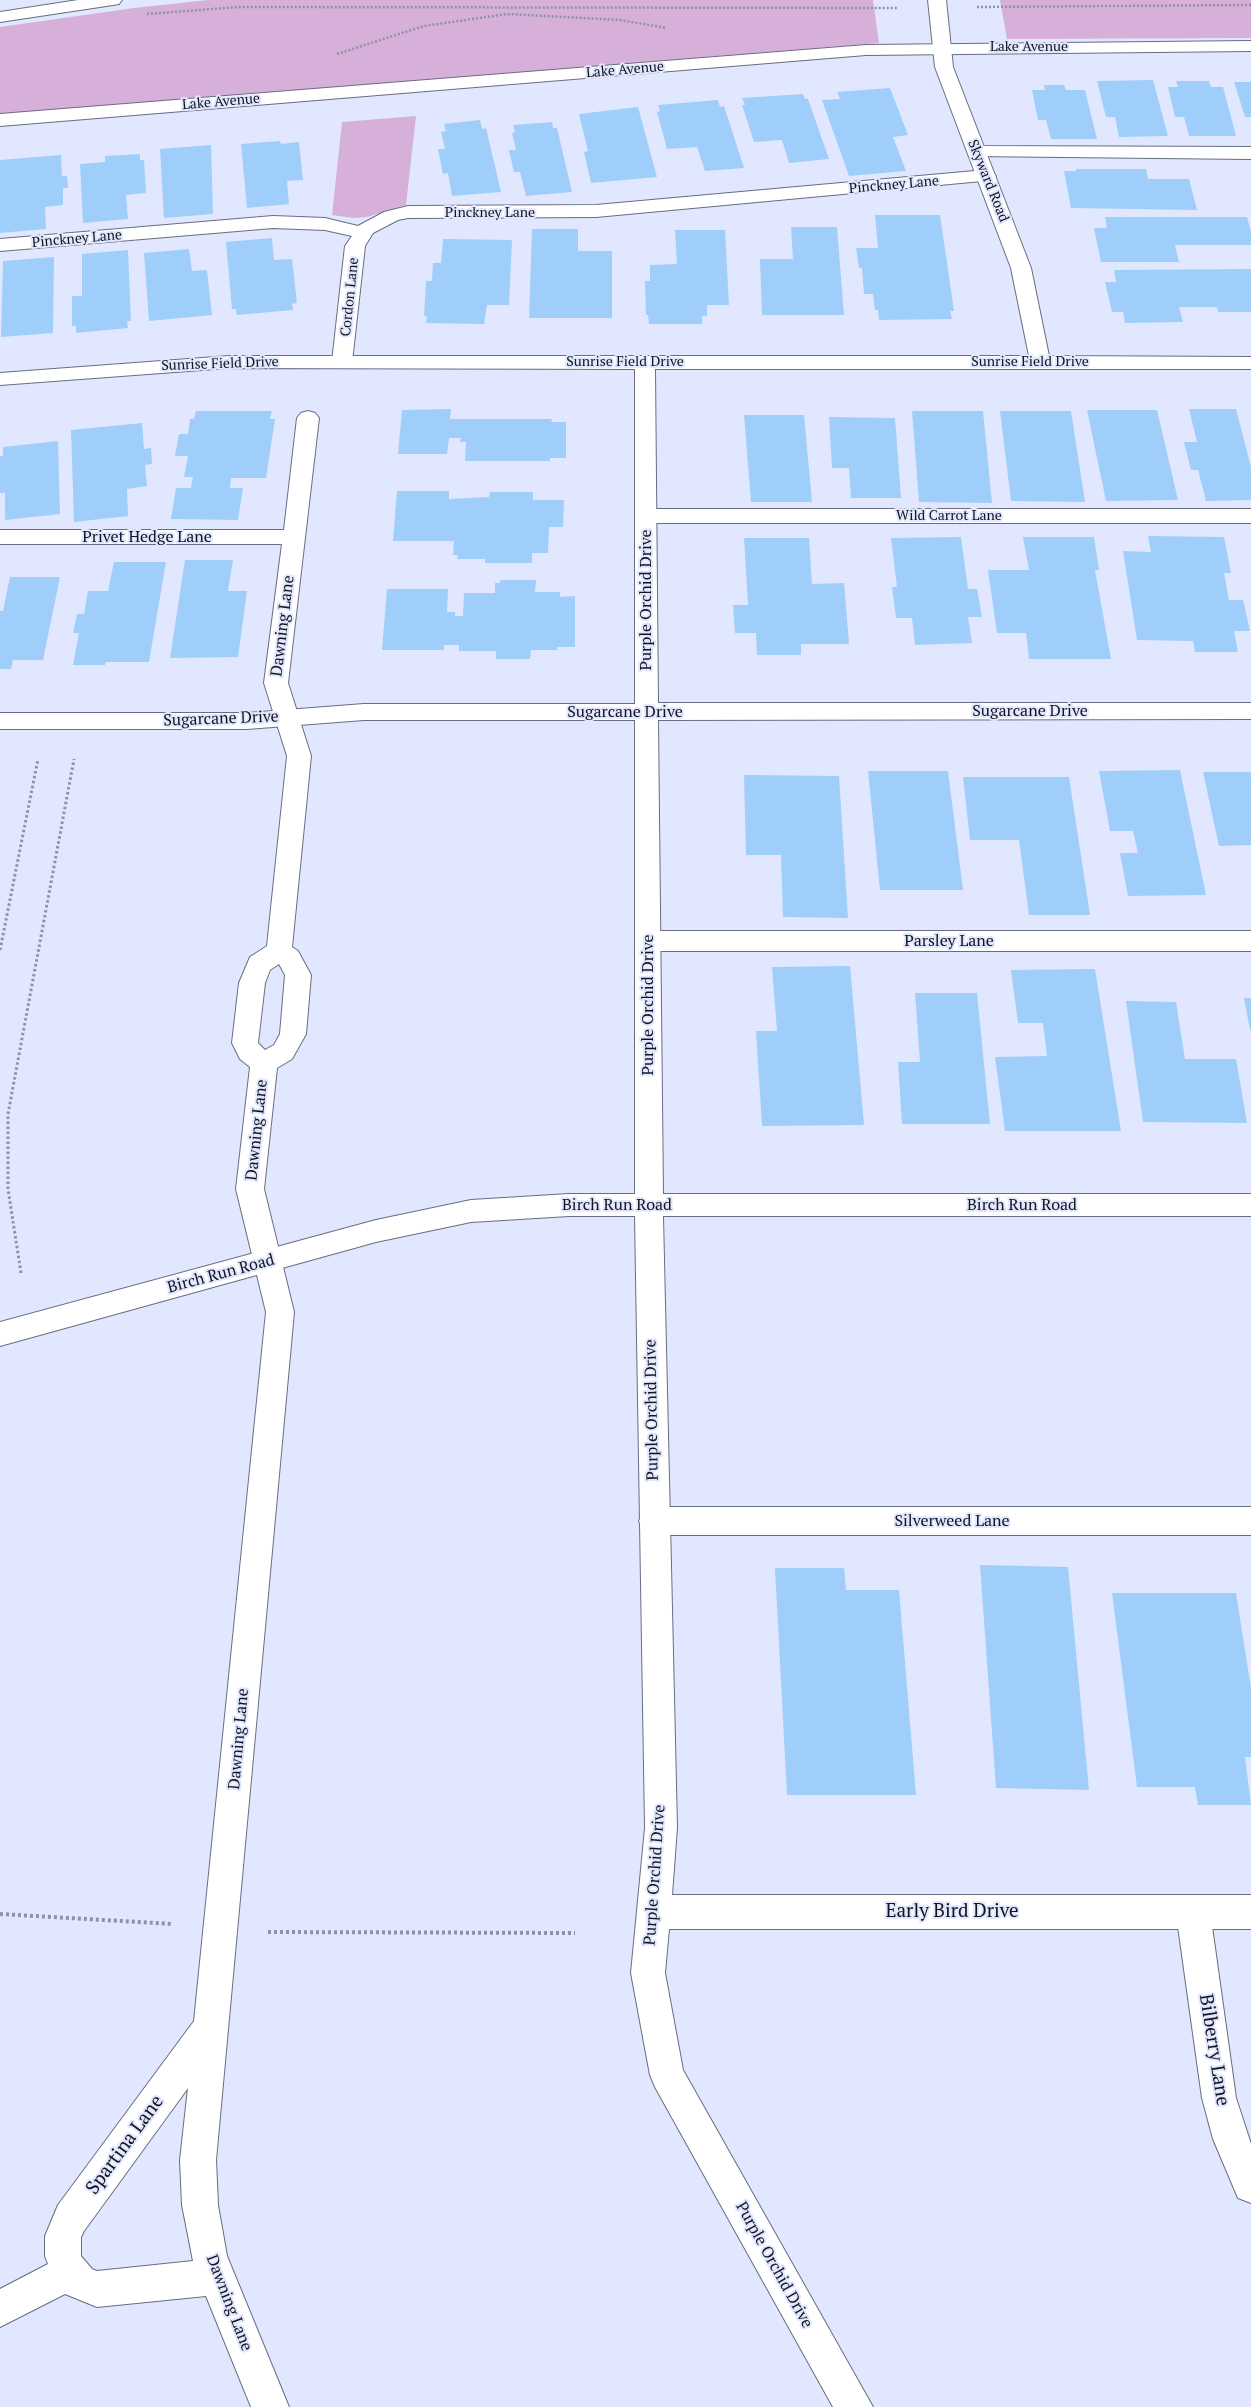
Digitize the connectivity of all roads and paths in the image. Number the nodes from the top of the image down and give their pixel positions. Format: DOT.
graph roads {
  1 [pos="113,0"];
  2 [pos="937,4"];
  3 [pos="1251,6"];
  4 [pos="146,14"];
  5 [pos="0,17"];
  6 [pos="1251,46"];
  7 [pos="942,48"];
  8 [pos="0,120"];
  9 [pos="977,152"];
  10 [pos="1250,155"];
  11 [pos="986,176"];
  12 [pos="362,233"];
  13 [pos="0,246"];
  14 [pos="342,362"];
  15 [pos="645,362"];
  16 [pos="1040,362"];
  17 [pos="1251,362"];
  18 [pos="0,380"];
  19 [pos="308,418"];
  20 [pos="646,516"];
  21 [pos="1251,516"];
  22 [pos="0,537"];
  23 [pos="294,537"];
  24 [pos="1251,711"];
  25 [pos="646,712"];
  26 [pos="287,717"];
  27 [pos="0,721"];
  28 [pos="38,758"];
  29 [pos="74,758"];
  30 [pos="648,941"];
  31 [pos="1251,941"];
  32 [pos="0,950"];
  33 [pos="278,951"];
  34 [pos="264,1063"];
  35 [pos="649,1205"];
  36 [pos="1251,1205"];
  37 [pos="267,1261"];
  38 [pos="21,1273"];
  39 [pos="0,1334"];
  40 [pos="654,1522"];
  41 [pos="1251,1522"];
  42 [pos="653,1912"];
  43 [pos="1193,1912"];
  44 [pos="1251,1912"];
  45 [pos="0,1914"];
  46 [pos="221,1930"];
  47 [pos="575,1933"];
  48 [pos="212,2026"];
  49 [pos="1251,2185"];
  50 [pos="69,2272"];
  51 [pos="217,2277"];
  52 [pos="0,2309"];
  53 [pos="270,2407"];
  54 [pos="854,2407"];
  1 -- 5 [label="street"];
  2 -- 3 [label="path"];
  2 -- 4 [label="path"];
  2 -- 7 [label="street, Skyward Road"];
  6 -- 7 [label="street, Lake Avenue"];
  7 -- 8 [label="street, Lake Avenue"];
  7 -- 9 [label="street, Skyward Road"];
  9 -- 10 [label="street"];
  9 -- 11 [label="street, Skyward Road"];
  11 -- 12 [label="street, Pinckney Lane"];
  11 -- 16 [label="street, Skyward Road"];
  12 -- 13 [label="street, Pinckney Lane"];
  12 -- 14 [label="street, Cordon Lane"];
  14 -- 15 [label="street, Sunrise Field Drive"];
  14 -- 18 [label="street, Sunrise Field Drive"];
  15 -- 16 [label="street, Sunrise Field Drive"];
  15 -- 20 [label="street, Purple Orchid Drive"];
  16 -- 17 [label="street, Sunrise Field Drive"];
  19 -- 23 [label="street, Dawning Lane"];
  20 -- 21 [label="street, Wild Carrot Lane"];
  20 -- 25 [label="street, Purple Orchid Drive"];
  22 -- 23 [label="street, Privet Hedge Lane"];
  23 -- 26 [label="street, Dawning Lane"];
  24 -- 25 [label="street, Sugarcane Drive"];
  25 -- 26 [label="street, Sugarcane Drive"];
  25 -- 30 [label="street, Purple Orchid Drive"];
  26 -- 27 [label="street, Sugarcane Drive"];
  26 -- 33 [label="street, Dawning Lane"];
  28 -- 32 [label="path"];
  29 -- 38 [label="path"];
  30 -- 31 [label="street, Parsley Lane"];
  30 -- 35 [label="street, Purple Orchid Drive"];
  33 -- 34 [label="street, Dawning Lane"];
  33 -- 34 [label="street, Dawning Lane"];
  34 -- 37 [label="street, Dawning Lane"];
  35 -- 36 [label="street, Birch Run Road"];
  35 -- 37 [label="street, Birch Run Road"];
  35 -- 40 [label="street, Purple Orchid Drive"];
  37 -- 39 [label="street, Birch Run Road"];
  37 -- 46 [label="street, Dawning Lane"];
  40 -- 41 [label="street, Silverweed Lane"];
  40 -- 42 [label="street, Purple Orchid Drive"];
  42 -- 43 [label="street, Early Bird Drive"];
  42 -- 54 [label="street, Purple Orchid Drive"];
  43 -- 44 [label="street, Early Bird Drive"];
  43 -- 49 [label="street, Bilberry Lane"];
  45 -- 46 [label="path"];
  46 -- 47 [label="path"];
  46 -- 48 [label="street, Dawning Lane"];
  48 -- 50 [label="street, Spartina Lane"];
  48 -- 51 [label="street, Dawning Lane"];
  50 -- 51 [label="street"];
  50 -- 52 [label="street"];
  51 -- 53 [label="street, Dawning Lane"];
}
